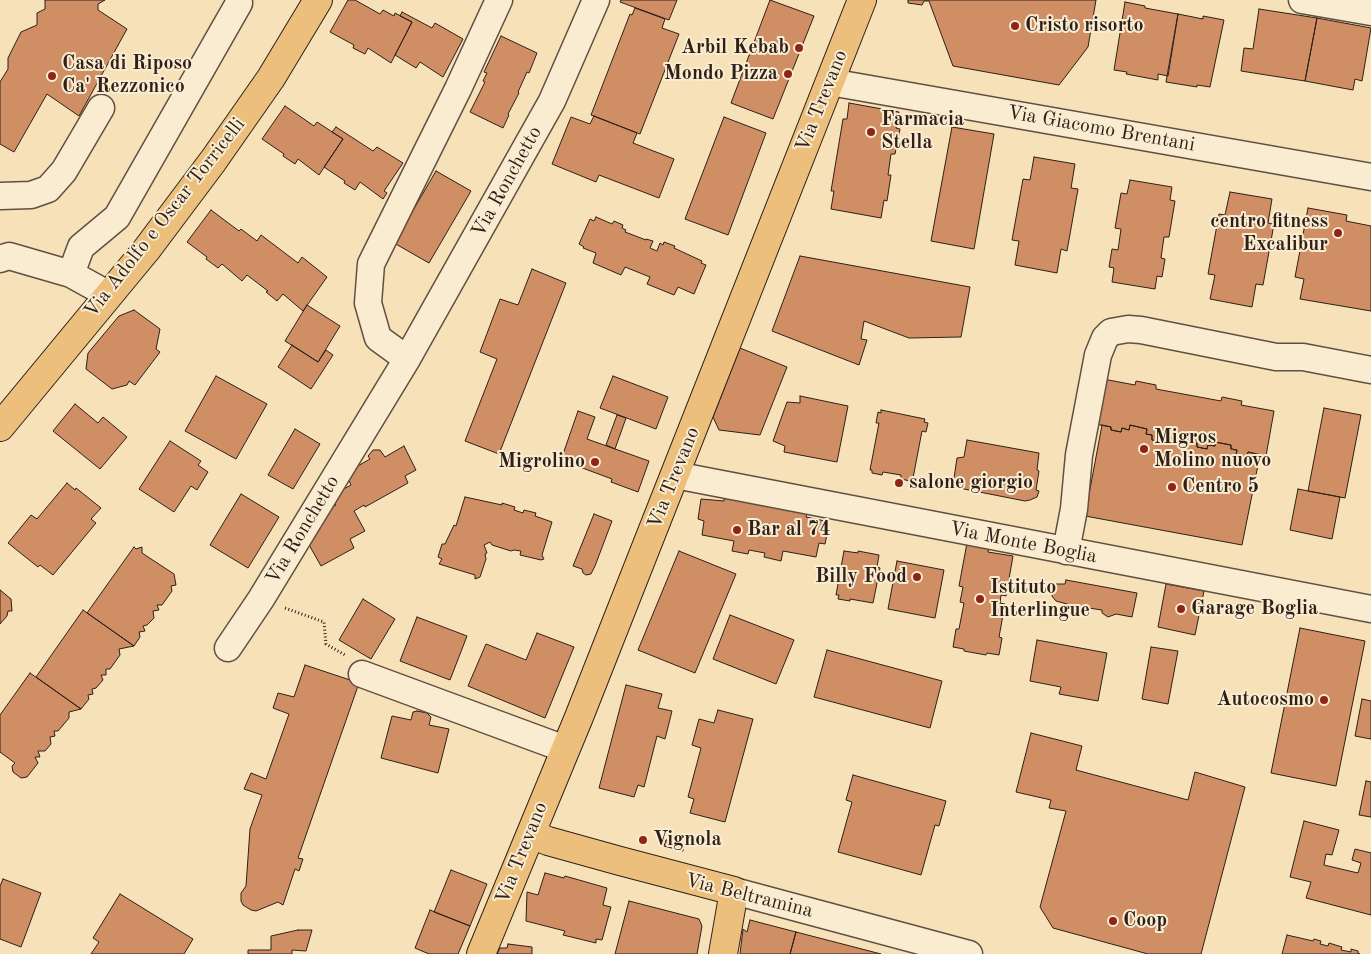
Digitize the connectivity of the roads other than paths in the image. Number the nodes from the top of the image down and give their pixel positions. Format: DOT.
graph roads {
  1 [pos="318,0"];
  2 [pos="499,0"];
  3 [pos="596,0"];
  4 [pos="862,0"];
  5 [pos="1302,0"];
  6 [pos="239,3"];
  7 [pos="1371,12"];
  8 [pos="830,82"];
  9 [pos="101,108"];
  10 [pos="1371,177"];
  11 [pos="0,196"];
  12 [pos="3,255"];
  13 [pos="71,274"];
  14 [pos="109,295"];
  15 [pos="407,359"];
  16 [pos="1371,370"];
  17 [pos="0,427"];
  18 [pos="675,476"];
  19 [pos="1066,552"];
  20 [pos="1371,609"];
  21 [pos="228,648"];
  22 [pos="362,674"];
  23 [pos="565,750"];
  24 [pos="530,834"];
  25 [pos="734,891"];
  26 [pos="481,954"];
  27 [pos="724,954"];
  28 [pos="969,954"];
  1 -- 14 [label="main road, Via Adolfo e Oscar Torricelli"];
  2 -- 15 [label="street"];
  3 -- 15 [label="street, Via Ronchetto"];
  4 -- 8 [label="main road, Via Trevano"];
  5 -- 7 [label="street"];
  6 -- 13 [label="street"];
  8 -- 10 [label="street, Via Giacomo Brentani"];
  8 -- 18 [label="main road, Via Trevano"];
  9 -- 11 [label="street"];
  12 -- 13 [label="street"];
  13 -- 14 [label="street"];
  14 -- 17 [label="main road, Via Adolfo e Oscar Torricelli"];
  15 -- 21 [label="street, Via Ronchetto"];
  16 -- 19 [label="street"];
  18 -- 19 [label="street, Via Monte Boglia"];
  18 -- 23 [label="main road, Via Trevano"];
  19 -- 20 [label="street, Via Monte Boglia"];
  22 -- 23 [label="street"];
  23 -- 24 [label="main road, Via Trevano"];
  24 -- 25 [label="main road, Via Beltramina"];
  24 -- 26 [label="main road, Via Trevano"];
  25 -- 27 [label="main road"];
  25 -- 28 [label="street, Via Beltramina"];
}
